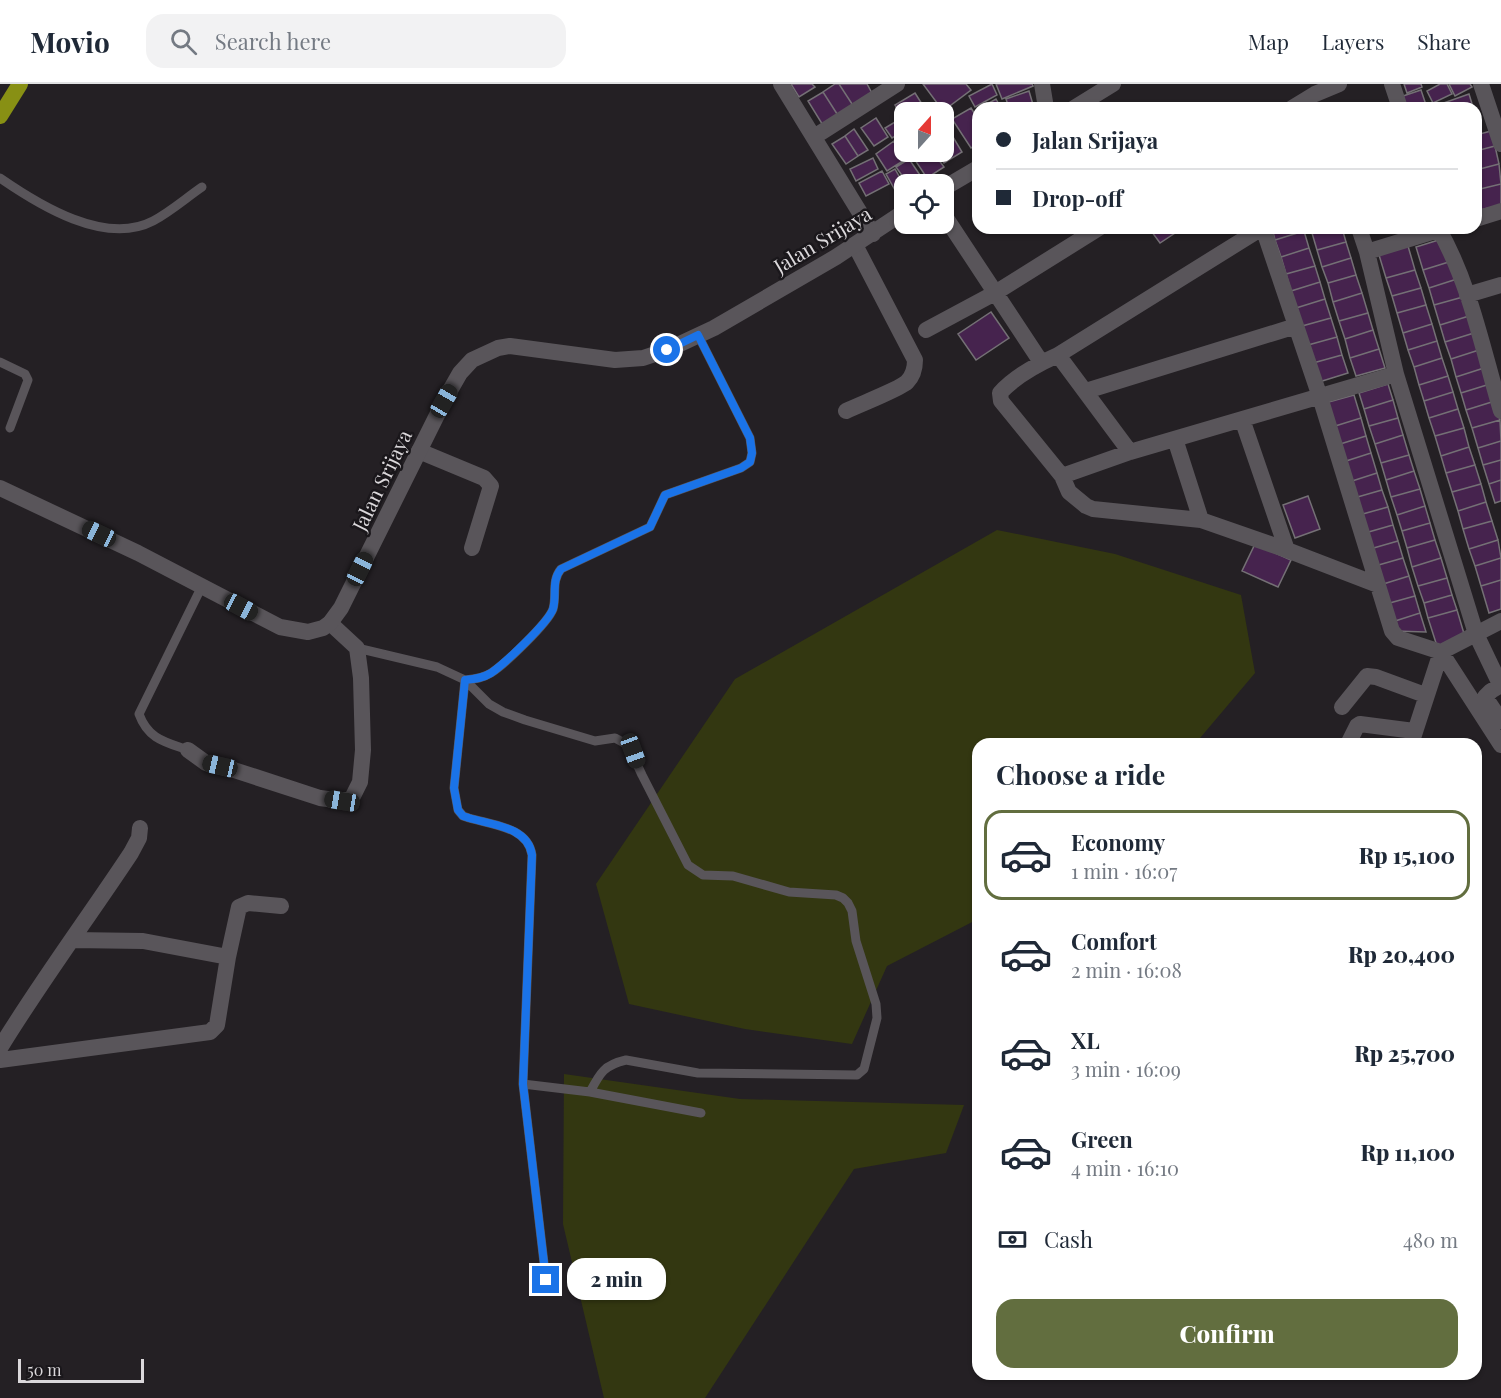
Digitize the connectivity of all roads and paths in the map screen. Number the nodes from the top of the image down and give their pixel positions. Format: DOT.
graph roads {
  1 [pos="20,84"];
  2 [pos="780,84"];
  3 [pos="897,84"];
  4 [pos="1042,84"];
  5 [pos="1113,84"];
  6 [pos="1340,84"];
  7 [pos="1392,84"];
  8 [pos="1481,84"];
  9 [pos="1315,95"];
  10 [pos="1045,102"];
  11 [pos="1084,102"];
  12 [pos="1398,102"];
  13 [pos="0,116"];
  14 [pos="1499,133"];
  15 [pos="814,137"];
  16 [pos="972,172"];
  17 [pos="0,178"];
  18 [pos="954,182"];
  19 [pos="202,187"];
  20 [pos="1501,211"];
  21 [pos="1482,217"];
  22 [pos="894,219"];
  23 [pos="954,230"];
  24 [pos="873,234"];
  25 [pos="1089,234"];
  26 [pos="1252,234"];
  27 [pos="1264,234"];
  28 [pos="1361,234"];
  29 [pos="1425,234"];
  30 [pos="1443,234"];
  31 [pos="855,245"];
  32 [pos="1367,252"];
  33 [pos="1501,285"];
  34 [pos="995,293"];
  35 [pos="1467,295"];
  36 [pos="1296,326"];
  37 [pos="926,330"];
  38 [pos="698,335"];
  39 [pos="1058,355"];
  40 [pos="0,362"];
  41 [pos="1041,362"];
  42 [pos="1495,367"];
  43 [pos="1396,374"];
  44 [pos="1086,391"];
  45 [pos="1320,397"];
  46 [pos="846,411"];
  47 [pos="1501,411"];
  48 [pos="1242,419"];
  49 [pos="10,428"];
  50 [pos="1175,439"];
  51 [pos="419,451"];
  52 [pos="1130,452"];
  53 [pos="1062,476"];
  54 [pos="0,488"];
  55 [pos="1201,520"];
  56 [pos="472,548"];
  57 [pos="1287,550"];
  58 [pos="1378,585"];
  59 [pos="202,586"];
  60 [pos="1501,621"];
  61 [pos="330,623"];
  62 [pos="1476,634"];
  63 [pos="357,648"];
  64 [pos="1441,652"];
  65 [pos="465,680"];
  66 [pos="1501,684"];
  67 [pos="1425,695"];
  68 [pos="1342,707"];
  69 [pos="1501,721"];
  70 [pos="1413,737"];
  71 [pos="1351,738"];
  72 [pos="1501,745"];
  73 [pos="188,750"];
  74 [pos="140,828"];
  75 [pos="281,906"];
  76 [pos="73,940"];
  77 [pos="228,957"];
  78 [pos="0,1048"];
  79 [pos="0,1060"];
  80 [pos="523,1084"];
  81 [pos="590,1092"];
  82 [pos="701,1113"];
  83 [pos="546,1280"];
  1 -- 13 [label="highway"];
  2 -- 15 [label="street"];
  3 -- 15 [label="street"];
  4 -- 10 [label="street"];
  5 -- 11 [label="street"];
  6 -- 9 [label="street"];
  7 -- 12 [label="street"];
  8 -- 14 [label="street"];
  15 -- 24 [label="street"];
  16 -- 18 [label="street"];
  17 -- 19 [label="lane"];
  20 -- 21 [label="street"];
  22 -- 24 [label="street, Jalan Srijaya"];
  23 -- 34 [label="street"];
  24 -- 31 [label="street, Jalan Srijaya"];
  25 -- 34 [label="street"];
  26 -- 39 [label="street"];
  27 -- 36 [label="street"];
  28 -- 32 [label="street"];
  29 -- 32 [label="street"];
  30 -- 35 [label="street"];
  31 -- 38 [label="street, Jalan Srijaya"];
  31 -- 46 [label="street"];
  32 -- 43 [label="street"];
  33 -- 35 [label="street"];
  34 -- 37 [label="street"];
  34 -- 41 [label="street"];
  35 -- 42 [label="street"];
  36 -- 44 [label="street"];
  36 -- 45 [label="street"];
  38 -- 51 [label="street, Jalan Srijaya"];
  38 -- 65 [label="lane"];
  39 -- 41 [label="street"];
  39 -- 44 [label="street"];
  40 -- 49 [label="lane"];
  41 -- 53 [label="street"];
  42 -- 47 [label="street"];
  43 -- 45 [label="street"];
  43 -- 62 [label="street"];
  44 -- 52 [label="street"];
  45 -- 48 [label="street"];
  45 -- 58 [label="street"];
  48 -- 50 [label="street"];
  48 -- 57 [label="street"];
  50 -- 52 [label="street"];
  50 -- 55 [label="street"];
  51 -- 56 [label="street"];
  51 -- 61 [label="street, Jalan Srijaya"];
  52 -- 53 [label="street"];
  53 -- 55 [label="street"];
  54 -- 59 [label="street"];
  55 -- 57 [label="street"];
  57 -- 58 [label="street"];
  58 -- 64 [label="street"];
  59 -- 61 [label="street"];
  59 -- 73 [label="lane"];
  60 -- 62 [label="street"];
  61 -- 63 [label="street"];
  62 -- 64 [label="street"];
  62 -- 66 [label="street"];
  63 -- 65 [label="lane"];
  63 -- 73 [label="street"];
  64 -- 67 [label="street"];
  64 -- 72 [label="street"];
  65 -- 80 [label="lane"];
  65 -- 81 [label="lane"];
  66 -- 69 [label="street"];
  67 -- 68 [label="street"];
  67 -- 70 [label="street"];
  70 -- 71 [label="street"];
  74 -- 76 [label="street"];
  75 -- 77 [label="street"];
  76 -- 77 [label="street"];
  76 -- 78 [label="street"];
  77 -- 79 [label="street"];
  80 -- 81 [label="lane"];
  80 -- 83 [label="lane"];
  81 -- 82 [label="lane"];
}
